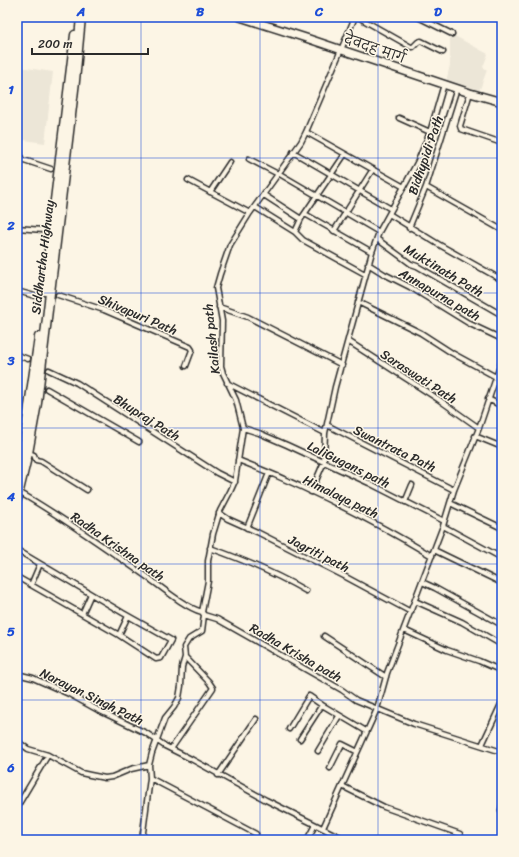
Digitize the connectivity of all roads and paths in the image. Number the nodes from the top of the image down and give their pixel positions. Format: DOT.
graph roads {
  1 [pos="77,17"];
  2 [pos="81,17"];
  3 [pos="240,17"];
  4 [pos="355,17"];
  5 [pos="418,17"];
  6 [pos="253,19"];
  7 [pos="452,34"];
  8 [pos="342,50"];
  9 [pos="443,52"];
  10 [pos="444,84"];
  11 [pos="457,88"];
  12 [pos="470,93"];
  13 [pos="502,102"];
  14 [pos="399,118"];
  15 [pos="306,132"];
  16 [pos="430,132"];
  17 [pos="502,143"];
  18 [pos="19,148"];
  19 [pos="294,152"];
  20 [pos="345,154"];
  21 [pos="249,159"];
  22 [pos="230,162"];
  23 [pos="50,169"];
  24 [pos="373,169"];
  25 [pos="278,173"];
  26 [pos="332,175"];
  27 [pos="188,180"];
  28 [pos="404,187"];
  29 [pos="426,187"];
  30 [pos="360,190"];
  31 [pos="210,192"];
  32 [pos="264,195"];
  33 [pos="318,196"];
  34 [pos="255,207"];
  35 [pos="391,209"];
  36 [pos="346,212"];
  37 [pos="250,213"];
  38 [pos="305,214"];
  39 [pos="389,214"];
  40 [pos="301,219"];
  41 [pos="17,228"];
  42 [pos="409,228"];
  43 [pos="43,230"];
  44 [pos="502,230"];
  45 [pos="334,231"];
  46 [pos="295,232"];
  47 [pos="379,232"];
  48 [pos="377,239"];
  49 [pos="372,252"];
  50 [pos="368,264"];
  51 [pos="365,274"];
  52 [pos="502,280"];
  53 [pos="17,291"];
  54 [pos="58,294"];
  55 [pos="35,296"];
  56 [pos="358,302"];
  57 [pos="219,307"];
  58 [pos="502,315"];
  59 [pos="502,339"];
  60 [pos="348,341"];
  61 [pos="17,355"];
  62 [pos="28,358"];
  63 [pos="501,362"];
  64 [pos="342,365"];
  65 [pos="186,366"];
  66 [pos="49,370"];
  67 [pos="496,377"];
  68 [pos="227,382"];
  69 [pos="47,388"];
  70 [pos="488,399"];
  71 [pos="502,406"];
  72 [pos="327,425"];
  73 [pos="243,428"];
  74 [pos="479,428"];
  75 [pos="325,433"];
  76 [pos="475,436"];
  77 [pos="138,442"];
  78 [pos="502,447"];
  79 [pos="23,450"];
  80 [pos="238,460"];
  81 [pos="324,462"];
  82 [pos="269,473"];
  83 [pos="17,474"];
  84 [pos="235,482"];
  85 [pos="412,485"];
  86 [pos="87,490"];
  87 [pos="454,490"];
  88 [pos="311,492"];
  89 [pos="20,497"];
  90 [pos="406,502"];
  91 [pos="450,503"];
  92 [pos="219,513"];
  93 [pos="444,521"];
  94 [pos="443,526"];
  95 [pos="247,528"];
  96 [pos="502,528"];
  97 [pos="210,548"];
  98 [pos="17,550"];
  99 [pos="434,550"];
  100 [pos="432,556"];
  101 [pos="502,558"];
  102 [pos="40,564"];
  103 [pos="17,577"];
  104 [pos="422,582"];
  105 [pos="502,583"];
  106 [pos="31,585"];
  107 [pos="306,591"];
  108 [pos="91,594"];
  109 [pos="415,601"];
  110 [pos="411,612"];
  111 [pos="203,613"];
  112 [pos="82,614"];
  113 [pos="128,616"];
  114 [pos="502,625"];
  115 [pos="404,630"];
  116 [pos="119,635"];
  117 [pos="324,636"];
  118 [pos="502,645"];
  119 [pos="185,657"];
  120 [pos="502,671"];
  121 [pos="17,674"];
  122 [pos="386,677"];
  123 [pos="502,702"];
  124 [pos="322,705"];
  125 [pos="377,709"];
  126 [pos="339,716"];
  127 [pos="256,719"];
  128 [pos="289,729"];
  129 [pos="366,731"];
  130 [pos="300,739"];
  131 [pos="156,740"];
  132 [pos="17,741"];
  133 [pos="482,745"];
  134 [pos="171,749"];
  135 [pos="318,751"];
  136 [pos="356,751"];
  137 [pos="502,752"];
  138 [pos="48,755"];
  139 [pos="149,765"];
  140 [pos="330,768"];
  141 [pos="218,775"];
  142 [pos="150,778"];
  143 [pos="342,786"];
  144 [pos="17,807"];
  145 [pos="315,824"];
  146 [pos="322,828"];
  147 [pos="256,834"];
  148 [pos="336,835"];
  149 [pos="142,840"];
  150 [pos="307,840"];
  151 [pos="333,840"];
  152 [pos="346,840"];
  153 [pos="459,840"];
  1 -- 79 [label="highway, Siddhartha Highway"];
  2 -- 79 [label="highway, Siddhartha Highway"];
  3 -- 6 [label="main road, देवदह मार्ग"];
  4 -- 8 [label="street, Kailash path"];
  4 -- 9 [label="street"];
  5 -- 7 [label="street"];
  6 -- 8 [label="main road, देवदह मार्ग"];
  8 -- 10 [label="main road, देवदह मार्ग"];
  8 -- 15 [label="street, Kailash path"];
  10 -- 11 [label="main road, देवदह मार्ग"];
  10 -- 16 [label="street"];
  11 -- 12 [label="main road, देवदह मार्ग"];
  11 -- 29 [label="street, Bidhypidi Path"];
  12 -- 13 [label="main road, देवदह मार्ग"];
  12 -- 17 [label="street"];
  14 -- 16 [label="street"];
  15 -- 19 [label="street, Kailash path"];
  15 -- 20 [label="street"];
  16 -- 28 [label="street"];
  18 -- 23 [label="street"];
  19 -- 25 [label="street, Kailash path"];
  19 -- 26 [label="street"];
  20 -- 24 [label="street"];
  20 -- 26 [label="street"];
  21 -- 25 [label="street"];
  22 -- 31 [label="street"];
  24 -- 28 [label="street"];
  24 -- 30 [label="street"];
  25 -- 32 [label="street, Kailash path"];
  25 -- 33 [label="street"];
  26 -- 30 [label="street"];
  26 -- 33 [label="street"];
  27 -- 31 [label="street"];
  28 -- 35 [label="street"];
  29 -- 42 [label="street, Bidhypidi Path"];
  29 -- 44 [label="street"];
  30 -- 35 [label="street"];
  30 -- 36 [label="street"];
  31 -- 37 [label="street"];
  32 -- 34 [label="street, Kailash path"];
  32 -- 40 [label="street"];
  33 -- 36 [label="street"];
  33 -- 38 [label="street"];
  34 -- 37 [label="street, Kailash path"];
  34 -- 46 [label="street"];
  35 -- 39 [label="street"];
  36 -- 45 [label="street"];
  36 -- 47 [label="street"];
  37 -- 57 [label="street, Kailash path"];
  38 -- 40 [label="street"];
  38 -- 45 [label="street"];
  39 -- 42 [label="street"];
  39 -- 47 [label="street"];
  40 -- 46 [label="street"];
  41 -- 43 [label="street"];
  42 -- 52 [label="street"];
  45 -- 49 [label="street"];
  46 -- 51 [label="street"];
  47 -- 48 [label="street"];
  48 -- 49 [label="street"];
  48 -- 58 [label="street, Muktinath Path"];
  49 -- 50 [label="street"];
  50 -- 51 [label="street"];
  50 -- 59 [label="street, Annapurna path"];
  51 -- 56 [label="street"];
  53 -- 55 [label="street"];
  54 -- 65 [label="street, Shivapuri Path"];
  56 -- 60 [label="street"];
  56 -- 67 [label="street"];
  57 -- 64 [label="street"];
  57 -- 68 [label="street, Kailash path"];
  60 -- 64 [label="street"];
  60 -- 74 [label="street, Saraswati Path"];
  61 -- 62 [label="street"];
  63 -- 67 [label="street"];
  64 -- 72 [label="street"];
  66 -- 84 [label="street, Bhupraj Path"];
  67 -- 70 [label="street"];
  68 -- 73 [label="street, Kailash path"];
  68 -- 75 [label="street"];
  69 -- 77 [label="street"];
  70 -- 71 [label="street"];
  70 -- 74 [label="street"];
  72 -- 75 [label="street"];
  72 -- 87 [label="street, Swantrata Path"];
  73 -- 80 [label="street, Kailash path"];
  73 -- 81 [label="street, LaliGugans path"];
  74 -- 76 [label="street"];
  75 -- 81 [label="street"];
  76 -- 78 [label="street"];
  76 -- 87 [label="street"];
  79 -- 83 [label="highway, Siddhartha Highway"];
  79 -- 86 [label="street"];
  79 -- 89 [label="highway, Siddhartha Highway"];
  80 -- 82 [label="street, Himalaya path"];
  80 -- 84 [label="street, Kailash path"];
  81 -- 88 [label="street"];
  81 -- 90 [label="street, LaliGugans path"];
  82 -- 88 [label="street, Himalaya path"];
  82 -- 95 [label="street"];
  84 -- 92 [label="street, Kailash path"];
  85 -- 90 [label="street"];
  87 -- 91 [label="street"];
  88 -- 100 [label="street, Himalaya path"];
  89 -- 111 [label="street, Radha Krishna path"];
  90 -- 93 [label="street, LaliGugans path"];
  91 -- 93 [label="street"];
  91 -- 96 [label="street"];
  92 -- 95 [label="street, Jagriti path"];
  92 -- 97 [label="street, Kailash path"];
  93 -- 94 [label="street"];
  94 -- 99 [label="street"];
  94 -- 101 [label="street"];
  95 -- 110 [label="street, Jagriti path"];
  97 -- 107 [label="street"];
  97 -- 111 [label="street, Kailash path"];
  98 -- 102 [label="street"];
  99 -- 100 [label="street"];
  99 -- 105 [label="street"];
  100 -- 104 [label="street"];
  102 -- 106 [label="street"];
  102 -- 108 [label="street"];
  103 -- 106 [label="street"];
  104 -- 109 [label="street"];
  104 -- 114 [label="street"];
  106 -- 112 [label="street"];
  108 -- 112 [label="street"];
  108 -- 113 [label="street"];
  109 -- 110 [label="street"];
  109 -- 118 [label="street"];
  110 -- 115 [label="street"];
  111 -- 119 [label="street, Kailash path"];
  111 -- 125 [label="street, Radha Krisha path"];
  112 -- 116 [label="street"];
  113 -- 116 [label="street"];
  113 -- 116 [label="street"];
  115 -- 120 [label="street"];
  115 -- 122 [label="street"];
  117 -- 122 [label="street"];
  119 -- 131 [label="street"];
  119 -- 134 [label="street"];
  121 -- 131 [label="street, Narayan Singh Path"];
  122 -- 125 [label="street"];
  123 -- 133 [label="street"];
  124 -- 126 [label="street"];
  124 -- 128 [label="street"];
  124 -- 130 [label="street"];
  125 -- 129 [label="street"];
  125 -- 133 [label="street, Radha Krisha path"];
  126 -- 129 [label="street"];
  126 -- 135 [label="street"];
  127 -- 141 [label="street"];
  129 -- 136 [label="street"];
  131 -- 134 [label="street, Narayan Singh Path"];
  131 -- 139 [label="street"];
  132 -- 138 [label="street"];
  133 -- 137 [label="street, Radha Krisha path"];
  134 -- 141 [label="street, Narayan Singh Path"];
  136 -- 140 [label="street"];
  136 -- 143 [label="street"];
  138 -- 139 [label="street"];
  138 -- 144 [label="street"];
  139 -- 142 [label="street"];
  141 -- 145 [label="street, Narayan Singh Path"];
  142 -- 147 [label="street"];
  142 -- 149 [label="street"];
  143 -- 146 [label="street"];
  143 -- 153 [label="street"];
  145 -- 146 [label="street, Narayan Singh Path"];
  145 -- 150 [label="street"];
  146 -- 148 [label="street, Narayan Singh Path"];
  148 -- 151 [label="street"];
  148 -- 152 [label="street, Narayan Singh Path"];
}
